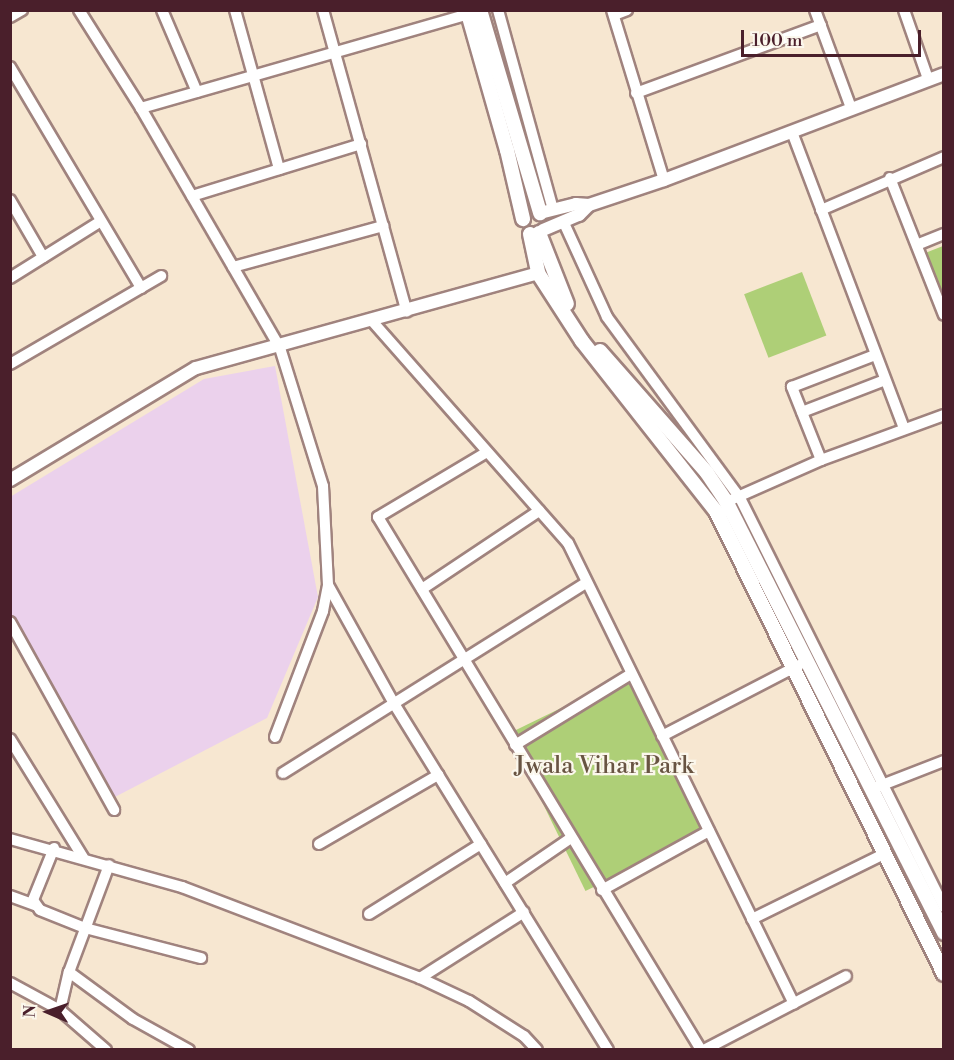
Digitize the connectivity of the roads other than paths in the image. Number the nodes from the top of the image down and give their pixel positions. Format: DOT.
graph roads {
  1 [pos="22,10"];
  2 [pos="79,10"];
  3 [pos="162,10"];
  4 [pos="235,10"];
  5 [pos="323,10"];
  6 [pos="498,10"];
  7 [pos="627,10"];
  8 [pos="815,10"];
  9 [pos="904,10"];
  10 [pos="472,12"];
  11 [pos="613,13"];
  12 [pos="10,17"];
  13 [pos="821,25"];
  14 [pos="335,52"];
  15 [pos="10,67"];
  16 [pos="944,74"];
  17 [pos="253,76"];
  18 [pos="928,80"];
  19 [pos="519,86"];
  20 [pos="503,90"];
  21 [pos="197,92"];
  22 [pos="636,93"];
  23 [pos="141,108"];
  24 [pos="851,108"];
  25 [pos="792,132"];
  26 [pos="361,144"];
  27 [pos="944,157"];
  28 [pos="279,169"];
  29 [pos="890,178"];
  30 [pos="664,180"];
  31 [pos="192,196"];
  32 [pos="10,200"];
  33 [pos="589,205"];
  34 [pos="821,210"];
  35 [pos="547,211"];
  36 [pos="523,219"];
  37 [pos="101,220"];
  38 [pos="564,223"];
  39 [pos="383,226"];
  40 [pos="537,232"];
  41 [pos="944,234"];
  42 [pos="919,244"];
  43 [pos="43,257"];
  44 [pos="233,267"];
  45 [pos="538,273"];
  46 [pos="161,276"];
  47 [pos="10,278"];
  48 [pos="141,288"];
  49 [pos="407,312"];
  50 [pos="944,315"];
  51 [pos="373,322"];
  52 [pos="280,348"];
  53 [pos="875,355"];
  54 [pos="10,364"];
  55 [pos="885,380"];
  56 [pos="802,412"];
  57 [pos="944,415"];
  58 [pos="904,428"];
  59 [pos="487,452"];
  60 [pos="821,460"];
  61 [pos="10,480"];
  62 [pos="733,499"];
  63 [pos="712,505"];
  64 [pos="539,511"];
  65 [pos="586,583"];
  66 [pos="328,585"];
  67 [pos="422,589"];
  68 [pos="10,622"];
  69 [pos="462,660"];
  70 [pos="807,661"];
  71 [pos="794,667"];
  72 [pos="631,674"];
  73 [pos="393,702"];
  74 [pos="662,736"];
  75 [pos="275,737"];
  76 [pos="12,743"];
  77 [pos="515,745"];
  78 [pos="944,761"];
  79 [pos="283,773"];
  80 [pos="438,775"];
  81 [pos="877,787"];
  82 [pos="114,810"];
  83 [pos="709,831"];
  84 [pos="10,838"];
  85 [pos="571,838"];
  86 [pos="319,844"];
  87 [pos="481,844"];
  88 [pos="54,848"];
  89 [pos="884,854"];
  90 [pos="82,857"];
  91 [pos="109,865"];
  92 [pos="505,883"];
  93 [pos="602,890"];
  94 [pos="10,896"];
  95 [pos="35,905"];
  96 [pos="944,907"];
  97 [pos="524,912"];
  98 [pos="369,914"];
  99 [pos="752,919"];
  100 [pos="85,928"];
  101 [pos="944,933"];
  102 [pos="201,958"];
  103 [pos="69,972"];
  104 [pos="944,974"];
  105 [pos="424,975"];
  106 [pos="846,976"];
  107 [pos="10,983"];
  108 [pos="794,1004"];
  109 [pos="60,1010"];
  110 [pos="106,1050"];
  111 [pos="189,1050"];
  112 [pos="537,1050"];
  113 [pos="608,1050"];
  114 [pos="703,1050"];
  1 -- 12 [label="street"];
  2 -- 23 [label="street"];
  3 -- 21 [label="street"];
  4 -- 17 [label="street"];
  5 -- 14 [label="street"];
  6 -- 19 [label="street"];
  7 -- 11 [label="street"];
  8 -- 13 [label="street"];
  9 -- 18 [label="street"];
  10 -- 14 [label="street"];
  10 -- 20 [label="main road"];
  10 -- 36 [label="main road"];
  11 -- 22 [label="street"];
  13 -- 22 [label="street"];
  13 -- 24 [label="street"];
  14 -- 17 [label="street"];
  14 -- 26 [label="street"];
  15 -- 37 [label="street"];
  16 -- 18 [label="street"];
  17 -- 21 [label="street"];
  17 -- 28 [label="street"];
  18 -- 24 [label="street"];
  19 -- 20 [label="street"];
  19 -- 35 [label="street"];
  20 -- 35 [label="main road"];
  21 -- 23 [label="street"];
  22 -- 30 [label="street"];
  23 -- 31 [label="street"];
  24 -- 25 [label="street"];
  25 -- 30 [label="street"];
  25 -- 34 [label="street"];
  26 -- 28 [label="street"];
  26 -- 39 [label="street"];
  27 -- 29 [label="street"];
  28 -- 31 [label="street"];
  29 -- 34 [label="street"];
  29 -- 42 [label="street"];
  30 -- 33 [label="street"];
  31 -- 44 [label="street"];
  32 -- 43 [label="street"];
  33 -- 35 [label="street"];
  33 -- 38 [label="street"];
  34 -- 53 [label="street"];
  35 -- 36 [label="main road"];
  35 -- 40 [label="main road"];
  36 -- 40 [label="main road"];
  37 -- 43 [label="street"];
  37 -- 48 [label="street"];
  38 -- 40 [label="street"];
  38 -- 62 [label="street"];
  39 -- 44 [label="street"];
  39 -- 49 [label="street"];
  40 -- 45 [label="main road"];
  40 -- 62 [label="main road"];
  41 -- 42 [label="street"];
  42 -- 50 [label="street"];
  43 -- 47 [label="street"];
  44 -- 52 [label="street"];
  45 -- 49 [label="street"];
  45 -- 63 [label="main road"];
  46 -- 48 [label="street"];
  48 -- 54 [label="street"];
  49 -- 51 [label="street"];
  51 -- 52 [label="street"];
  51 -- 59 [label="street"];
  52 -- 61 [label="street"];
  52 -- 66 [label="street"];
  53 -- 55 [label="street"];
  53 -- 56 [label="street"];
  55 -- 56 [label="street"];
  55 -- 58 [label="street"];
  56 -- 60 [label="street"];
  57 -- 58 [label="street"];
  58 -- 60 [label="street"];
  59 -- 64 [label="street"];
  59 -- 67 [label="street"];
  60 -- 62 [label="street"];
  62 -- 63 [label="street"];
  62 -- 70 [label="main road"];
  62 -- 81 [label="street"];
  63 -- 71 [label="main road"];
  64 -- 65 [label="street"];
  64 -- 67 [label="street"];
  65 -- 69 [label="street"];
  65 -- 72 [label="street"];
  66 -- 73 [label="street"];
  66 -- 75 [label="street"];
  67 -- 69 [label="street"];
  68 -- 82 [label="street"];
  69 -- 73 [label="street"];
  69 -- 77 [label="street"];
  70 -- 71 [label="street"];
  70 -- 81 [label="main road"];
  71 -- 74 [label="street"];
  71 -- 89 [label="main road"];
  72 -- 74 [label="street"];
  72 -- 77 [label="street"];
  73 -- 79 [label="street"];
  73 -- 80 [label="street"];
  74 -- 83 [label="street"];
  76 -- 90 [label="street"];
  77 -- 85 [label="street"];
  78 -- 81 [label="street"];
  80 -- 86 [label="street"];
  80 -- 87 [label="street"];
  81 -- 96 [label="street"];
  81 -- 101 [label="main road"];
  83 -- 93 [label="street"];
  83 -- 99 [label="street"];
  84 -- 88 [label="street"];
  85 -- 92 [label="street"];
  85 -- 93 [label="street"];
  87 -- 92 [label="street"];
  87 -- 98 [label="street"];
  88 -- 90 [label="street"];
  88 -- 95 [label="street"];
  89 -- 99 [label="street"];
  89 -- 104 [label="main road"];
  90 -- 91 [label="street"];
  91 -- 100 [label="street"];
  91 -- 105 [label="street"];
  92 -- 97 [label="street"];
  93 -- 114 [label="street"];
  94 -- 95 [label="street"];
  95 -- 100 [label="street"];
  97 -- 105 [label="street"];
  97 -- 113 [label="street"];
  99 -- 108 [label="street"];
  100 -- 102 [label="street"];
  100 -- 103 [label="street"];
  103 -- 109 [label="street"];
  103 -- 111 [label="street"];
  105 -- 112 [label="street"];
  106 -- 108 [label="street"];
  107 -- 109 [label="street"];
  108 -- 114 [label="street"];
  109 -- 110 [label="street"];
}
